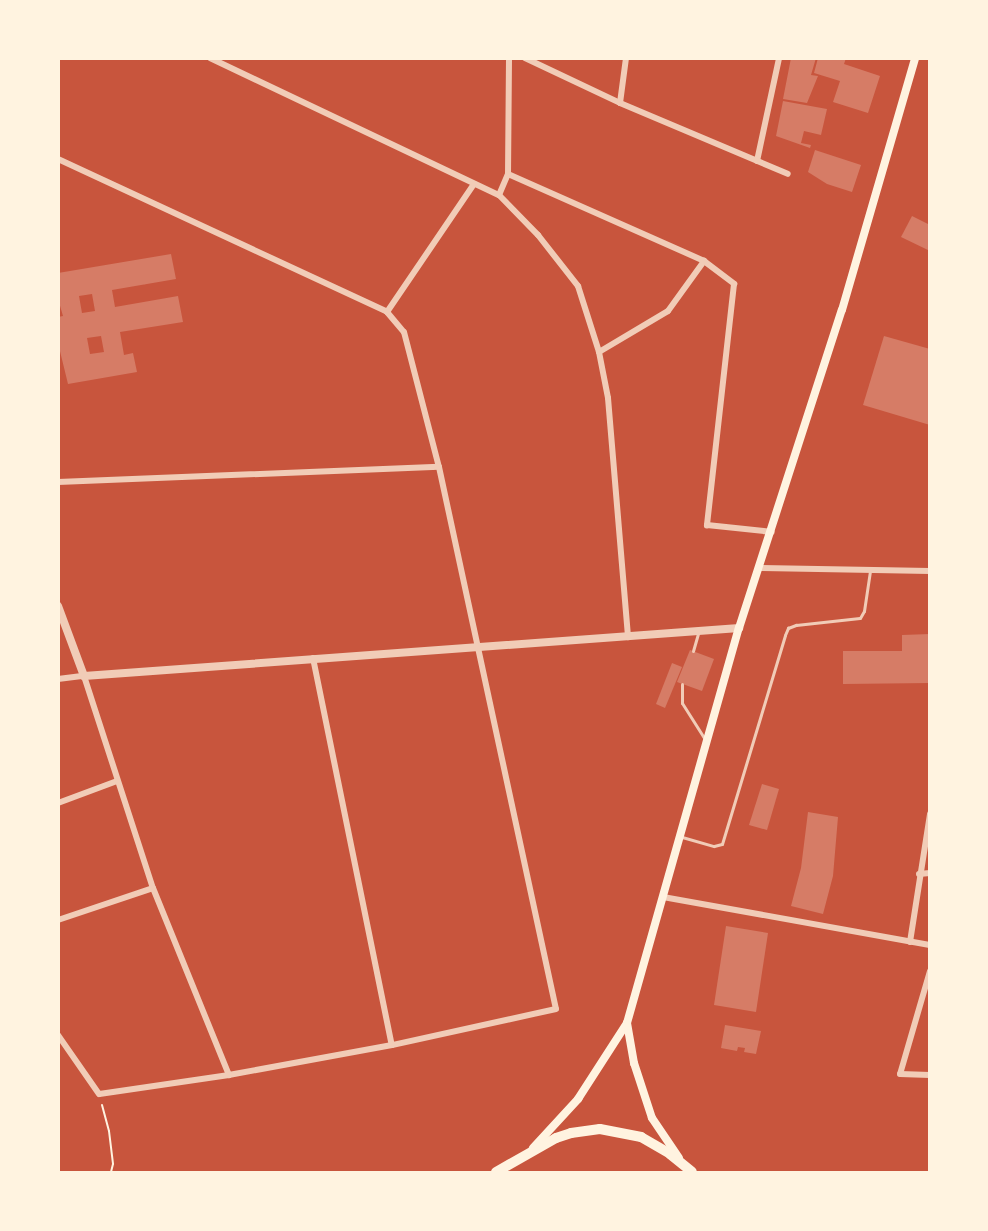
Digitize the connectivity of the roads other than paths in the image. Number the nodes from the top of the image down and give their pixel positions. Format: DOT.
graph roads {
  1 [pos="210,58"];
  2 [pos="509,58"];
  3 [pos="525,58"];
  4 [pos="626,58"];
  5 [pos="779,58"];
  6 [pos="915,58"];
  7 [pos="620,103"];
  8 [pos="58,159"];
  9 [pos="757,161"];
  10 [pos="508,174"];
  11 [pos="788,174"];
  12 [pos="474,184"];
  13 [pos="499,195"];
  14 [pos="704,261"];
  15 [pos="387,312"];
  16 [pos="599,352"];
  17 [pos="439,467"];
  18 [pos="58,482"];
  19 [pos="772,532"];
  20 [pos="760,568"];
  21 [pos="870,570"];
  22 [pos="930,571"];
  23 [pos="58,606"];
  24 [pos="739,628"];
  25 [pos="699,631"];
  26 [pos="628,637"];
  27 [pos="478,648"];
  28 [pos="693,651"];
  29 [pos="313,658"];
  30 [pos="84,676"];
  31 [pos="58,679"];
  32 [pos="682,684"];
  33 [pos="707,742"];
  34 [pos="117,781"];
  35 [pos="58,803"];
  36 [pos="930,814"];
  37 [pos="680,836"];
  38 [pos="930,873"];
  39 [pos="919,874"];
  40 [pos="153,888"];
  41 [pos="663,897"];
  42 [pos="58,920"];
  43 [pos="910,942"];
  44 [pos="930,945"];
  45 [pos="930,971"];
  46 [pos="627,1023"];
  47 [pos="58,1035"];
  48 [pos="392,1046"];
  49 [pos="229,1075"];
  50 [pos="930,1075"];
  51 [pos="526,1155"];
  52 [pos="691,1172"];
  53 [pos="496,1173"];
  54 [pos="510,1173"];
  1 -- 12 [label="street"];
  2 -- 10 [label="street"];
  3 -- 7 [label="street"];
  4 -- 7 [label="street"];
  5 -- 9 [label="street"];
  6 -- 19 [label="main road"];
  7 -- 9 [label="street"];
  8 -- 15 [label="street"];
  9 -- 11 [label="street"];
  10 -- 13 [label="street"];
  10 -- 14 [label="street"];
  12 -- 13 [label="street"];
  12 -- 15 [label="street"];
  13 -- 16 [label="street"];
  14 -- 16 [label="street"];
  14 -- 19 [label="street"];
  15 -- 17 [label="street"];
  16 -- 26 [label="street"];
  17 -- 18 [label="street"];
  17 -- 27 [label="street"];
  19 -- 20 [label="main road"];
  20 -- 21 [label="street"];
  20 -- 24 [label="main road"];
  21 -- 22 [label="street"];
  21 -- 37 [label="lane"];
  23 -- 30 [label="street"];
  24 -- 25 [label="street"];
  24 -- 33 [label="main road"];
  25 -- 26 [label="street"];
  25 -- 28 [label="lane"];
  26 -- 27 [label="street"];
  27 -- 29 [label="street"];
  27 -- 48 [label="street"];
  29 -- 30 [label="street"];
  29 -- 48 [label="street"];
  30 -- 31 [label="street"];
  30 -- 34 [label="street"];
  32 -- 33 [label="lane"];
  33 -- 37 [label="main road"];
  34 -- 35 [label="street"];
  34 -- 40 [label="street"];
  36 -- 39 [label="street"];
  37 -- 41 [label="main road"];
  38 -- 39 [label="street"];
  39 -- 43 [label="street"];
  40 -- 42 [label="street"];
  40 -- 49 [label="street"];
  41 -- 43 [label="street"];
  41 -- 46 [label="main road"];
  43 -- 44 [label="street"];
  45 -- 50 [label="street"];
  46 -- 51 [label="main road"];
  46 -- 52 [label="main road"];
  47 -- 49 [label="street"];
  48 -- 49 [label="street"];
  51 -- 52 [label="highway"];
  51 -- 53 [label="highway"];
  51 -- 54 [label="highway"];
}
